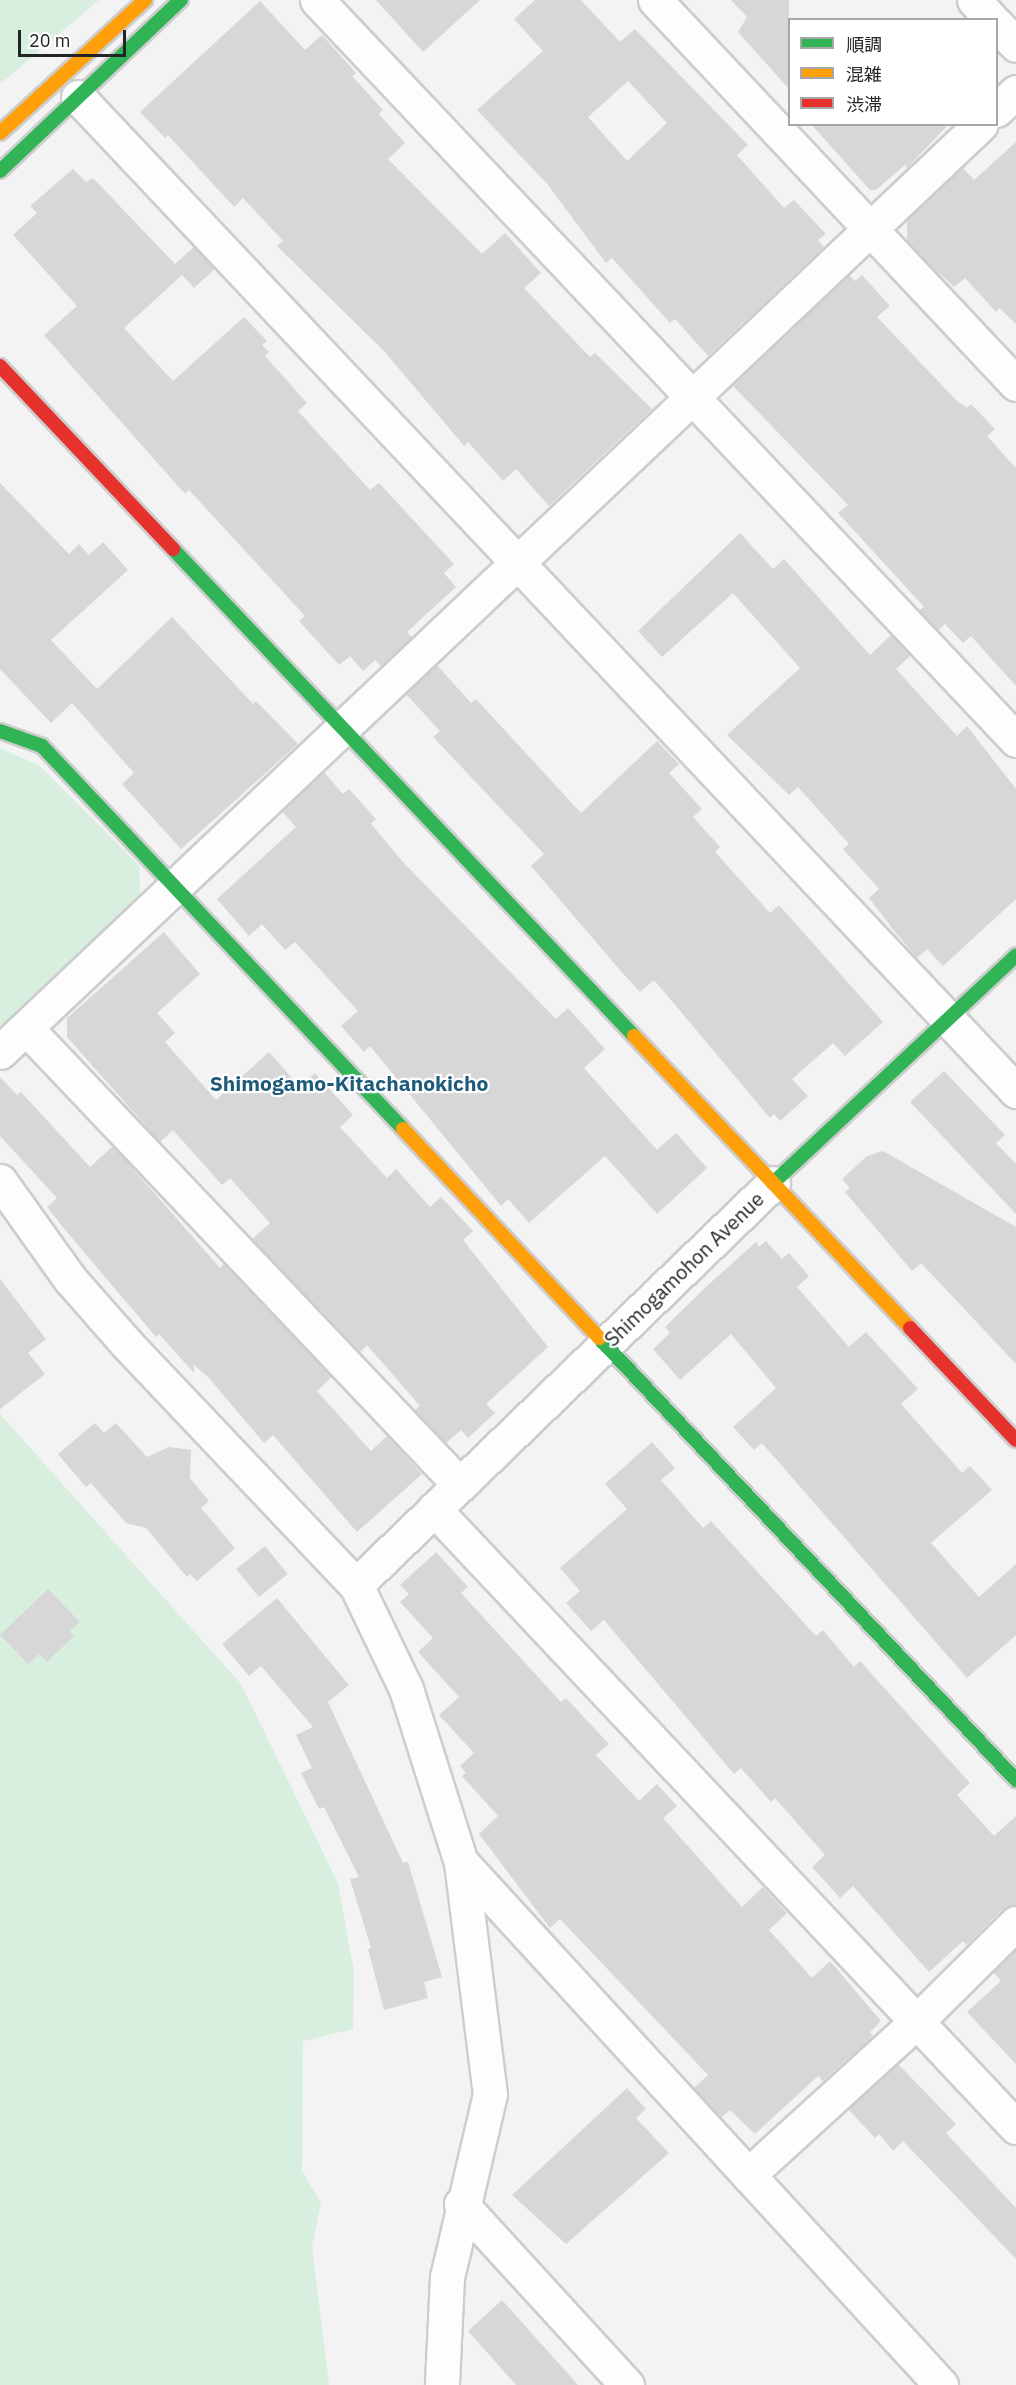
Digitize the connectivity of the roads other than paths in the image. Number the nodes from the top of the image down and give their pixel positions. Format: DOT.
graph roads {
  1 [pos="145,0"];
  2 [pos="181,0"];
  3 [pos="317,0"];
  4 [pos="655,0"];
  5 [pos="974,0"];
  6 [pos="990,18"];
  7 [pos="998,26"];
  8 [pos="1016,45"];
  9 [pos="1016,92"];
  10 [pos="78,97"];
  11 [pos="998,108"];
  12 [pos="979,126"];
  13 [pos="0,133"];
  14 [pos="0,171"];
  15 [pos="870,229"];
  16 [pos="0,366"];
  17 [pos="1016,384"];
  18 [pos="692,397"];
  19 [pos="517,562"];
  20 [pos="342,727"];
  21 [pos="0,731"];
  22 [pos="1016,740"];
  23 [pos="172,889"];
  24 [pos="1016,956"];
  25 [pos="948,1019"];
  26 [pos="26,1028"];
  27 [pos="0,1052"];
  28 [pos="1016,1091"];
  29 [pos="0,1181"];
  30 [pos="773,1183"];
  31 [pos="606,1344"];
  32 [pos="1016,1440"];
  33 [pos="460,1485"];
  34 [pos="434,1509"];
  35 [pos="356,1585"];
  36 [pos="1016,1780"];
  37 [pos="461,1862"];
  38 [pos="1016,1923"];
  39 [pos="916,2022"];
  40 [pos="1016,2127"];
  41 [pos="748,2175"];
  42 [pos="460,2204"];
  43 [pos="442,2385"];
  44 [pos="627,2385"];
  45 [pos="940,2385"];
  1 -- 13 [label="street"];
  2 -- 10 [label="street"];
  3 -- 18 [label="street"];
  4 -- 15 [label="street"];
  5 -- 6 [label="street"];
  7 -- 8 [label="street"];
  9 -- 11 [label="street"];
  10 -- 14 [label="street"];
  10 -- 19 [label="street"];
  12 -- 15 [label="street"];
  15 -- 17 [label="street"];
  15 -- 18 [label="street"];
  16 -- 20 [label="street"];
  18 -- 19 [label="street"];
  18 -- 22 [label="street"];
  19 -- 20 [label="street"];
  19 -- 25 [label="street"];
  20 -- 23 [label="street"];
  20 -- 30 [label="street"];
  21 -- 23 [label="street"];
  23 -- 26 [label="street"];
  23 -- 31 [label="street"];
  24 -- 25 [label="street, Shimogamohon Avenue"];
  25 -- 28 [label="street"];
  25 -- 30 [label="street, Shimogamohon Avenue"];
  26 -- 27 [label="street"];
  26 -- 33 [label="street"];
  29 -- 35 [label="street"];
  30 -- 31 [label="street, Shimogamohon Avenue"];
  30 -- 32 [label="street"];
  31 -- 33 [label="street, Shimogamohon Avenue"];
  31 -- 36 [label="street"];
  33 -- 34 [label="street, Shimogamohon Avenue"];
  34 -- 35 [label="street, Shimogamohon Avenue"];
  34 -- 39 [label="street"];
  35 -- 37 [label="street"];
  37 -- 41 [label="street"];
  37 -- 42 [label="street"];
  38 -- 39 [label="street"];
  39 -- 40 [label="street"];
  39 -- 41 [label="street"];
  41 -- 45 [label="street"];
  42 -- 43 [label="street"];
  42 -- 44 [label="street"];
}
